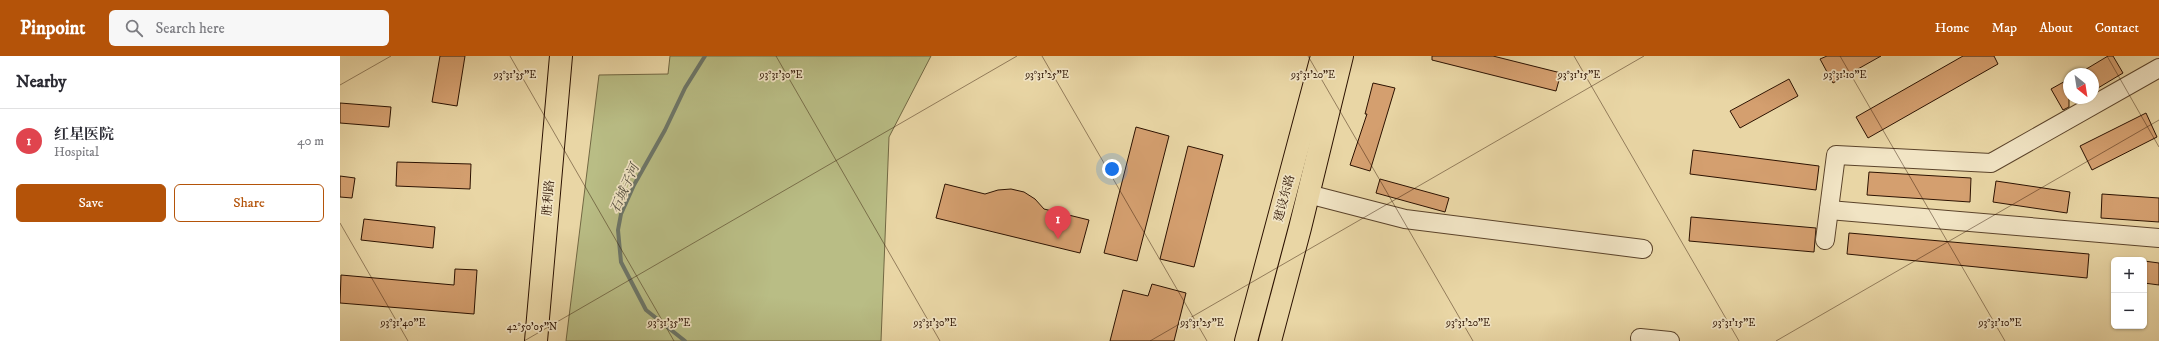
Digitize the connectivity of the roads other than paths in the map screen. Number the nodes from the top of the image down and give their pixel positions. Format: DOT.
graph roads {
  1 [pos="561,56"];
  2 [pos="1322,56"];
  3 [pos="1342,56"];
  4 [pos="2159,68"];
  5 [pos="1308,194"];
  6 [pos="1829,210"];
  7 [pos="2159,238"];
  8 [pos="1825,240"];
  9 [pos="1643,249"];
  10 [pos="1640,338"];
  11 [pos="536,341"];
  12 [pos="1246,341"];
  13 [pos="1270,341"];
  14 [pos="1670,341"];
  1 -- 11 [label="main road, 胜利路"];
  2 -- 12 [label="main road, 建设东路"];
  3 -- 5 [label="main road, 建设东路"];
  4 -- 6 [label="street"];
  5 -- 9 [label="street"];
  5 -- 13 [label="main road, 建设东路"];
  6 -- 7 [label="street"];
  6 -- 8 [label="street"];
  10 -- 14 [label="street"];
}
